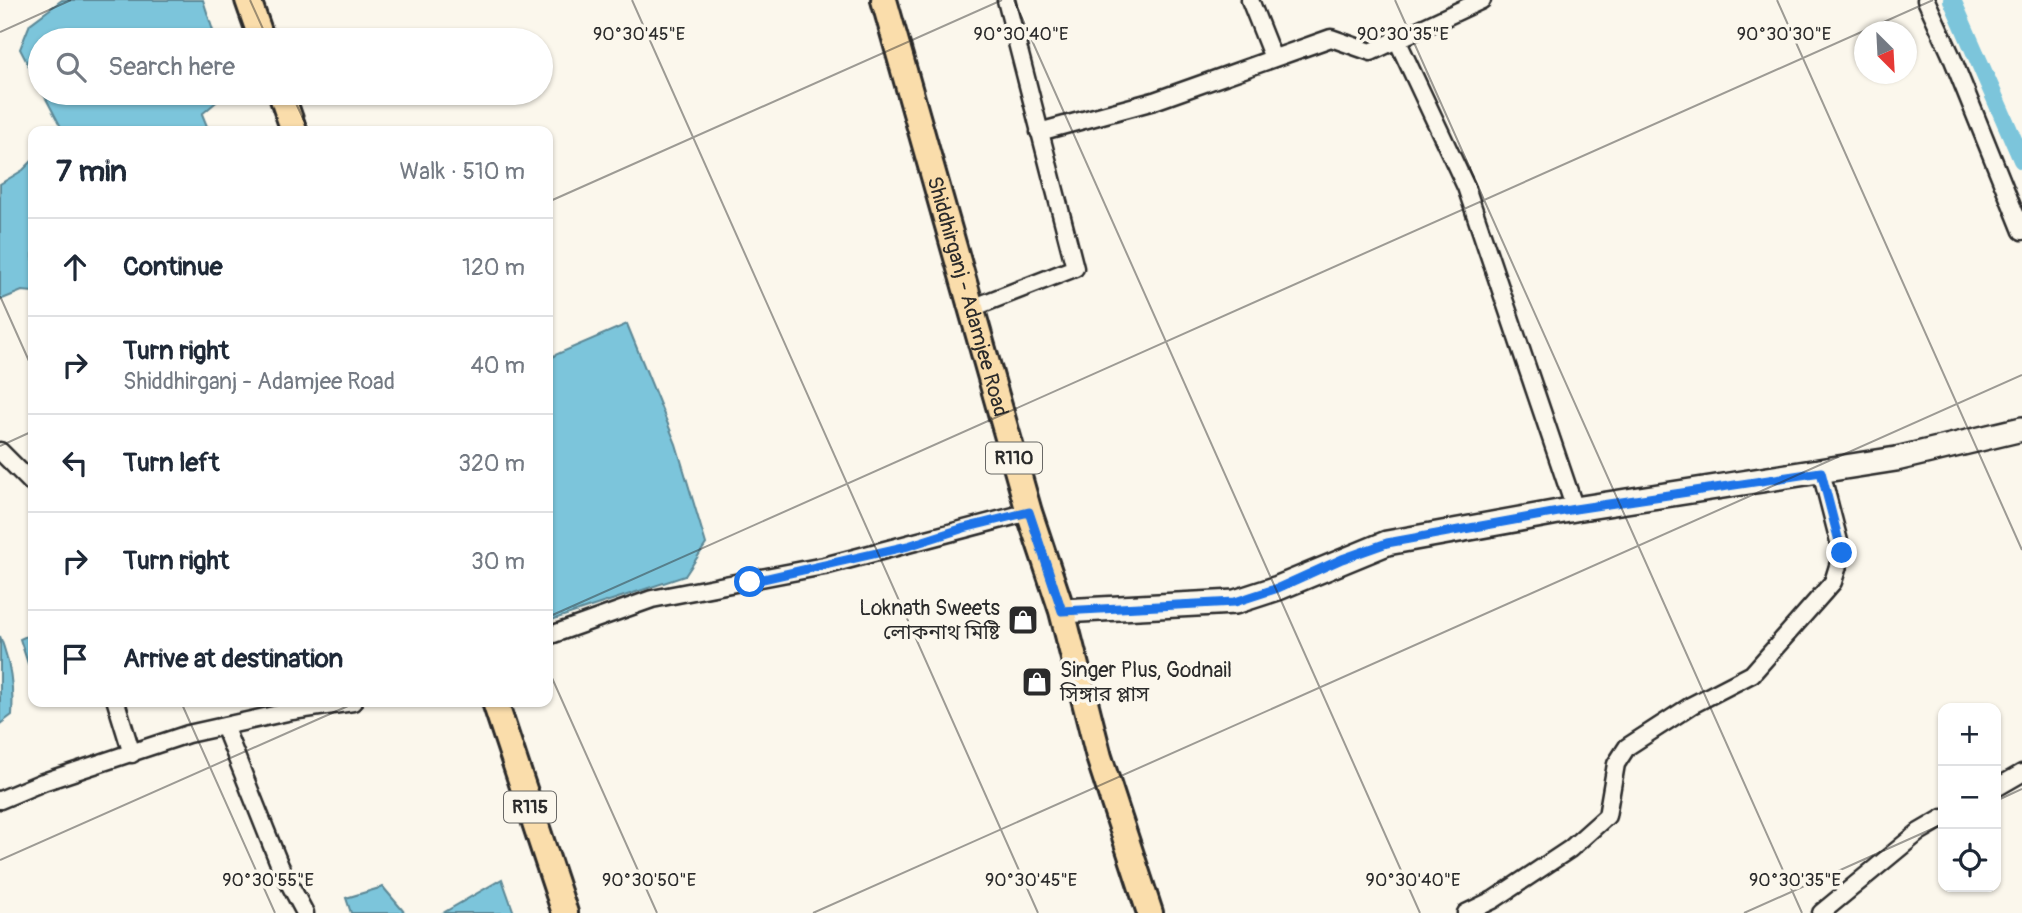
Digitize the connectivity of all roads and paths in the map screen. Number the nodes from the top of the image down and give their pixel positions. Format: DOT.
graph roads {
  1 [pos="248,0"];
  2 [pos="884,0"];
  3 [pos="1006,0"];
  4 [pos="1250,0"];
  5 [pos="1482,0"];
  6 [pos="1926,0"];
  7 [pos="258,28"];
  8 [pos="1398,42"];
  9 [pos="1273,58"];
  10 [pos="285,105"];
  11 [pos="292,126"];
  12 [pos="1039,132"];
  13 [pos="2022,231"];
  14 [pos="972,308"];
  15 [pos="2022,429"];
  16 [pos="0,451"];
  17 [pos="1821,472"];
  18 [pos="28,479"];
  19 [pos="1575,509"];
  20 [pos="1029,512"];
  21 [pos="1062,611"];
  22 [pos="553,634"];
  23 [pos="118,707"];
  24 [pos="319,707"];
  25 [pos="497,707"];
  26 [pos="224,726"];
  27 [pos="132,754"];
  28 [pos="2022,773"];
  29 [pos="2001,785"];
  30 [pos="0,800"];
  31 [pos="1938,821"];
  32 [pos="305,913"];
  33 [pos="565,913"];
  34 [pos="1150,913"];
  35 [pos="1466,913"];
  36 [pos="1821,913"];
  1 -- 7 [label="main road"];
  2 -- 14 [label="main road, Shiddhirganj - Adamjee Road / R110"];
  3 -- 12 [label="street"];
  4 -- 9 [label="street"];
  5 -- 8 [label="street"];
  6 -- 13 [label="street"];
  8 -- 9 [label="street"];
  8 -- 19 [label="street"];
  9 -- 12 [label="street"];
  10 -- 11 [label="main road"];
  12 -- 14 [label="street"];
  14 -- 20 [label="main road, Shiddhirganj - Adamjee Road / R110"];
  15 -- 17 [label="street"];
  16 -- 18 [label="street"];
  17 -- 19 [label="street"];
  17 -- 35 [label="street"];
  19 -- 21 [label="street"];
  20 -- 21 [label="main road, Shiddhirganj - Adamjee Road / R110"];
  20 -- 22 [label="street"];
  21 -- 34 [label="main road, Shiddhirganj - Adamjee Road / R110"];
  23 -- 27 [label="street"];
  24 -- 26 [label="street"];
  25 -- 33 [label="main road, R115"];
  26 -- 27 [label="street"];
  26 -- 32 [label="street"];
  27 -- 30 [label="street"];
  28 -- 29 [label="street"];
  31 -- 36 [label="street"];
}
